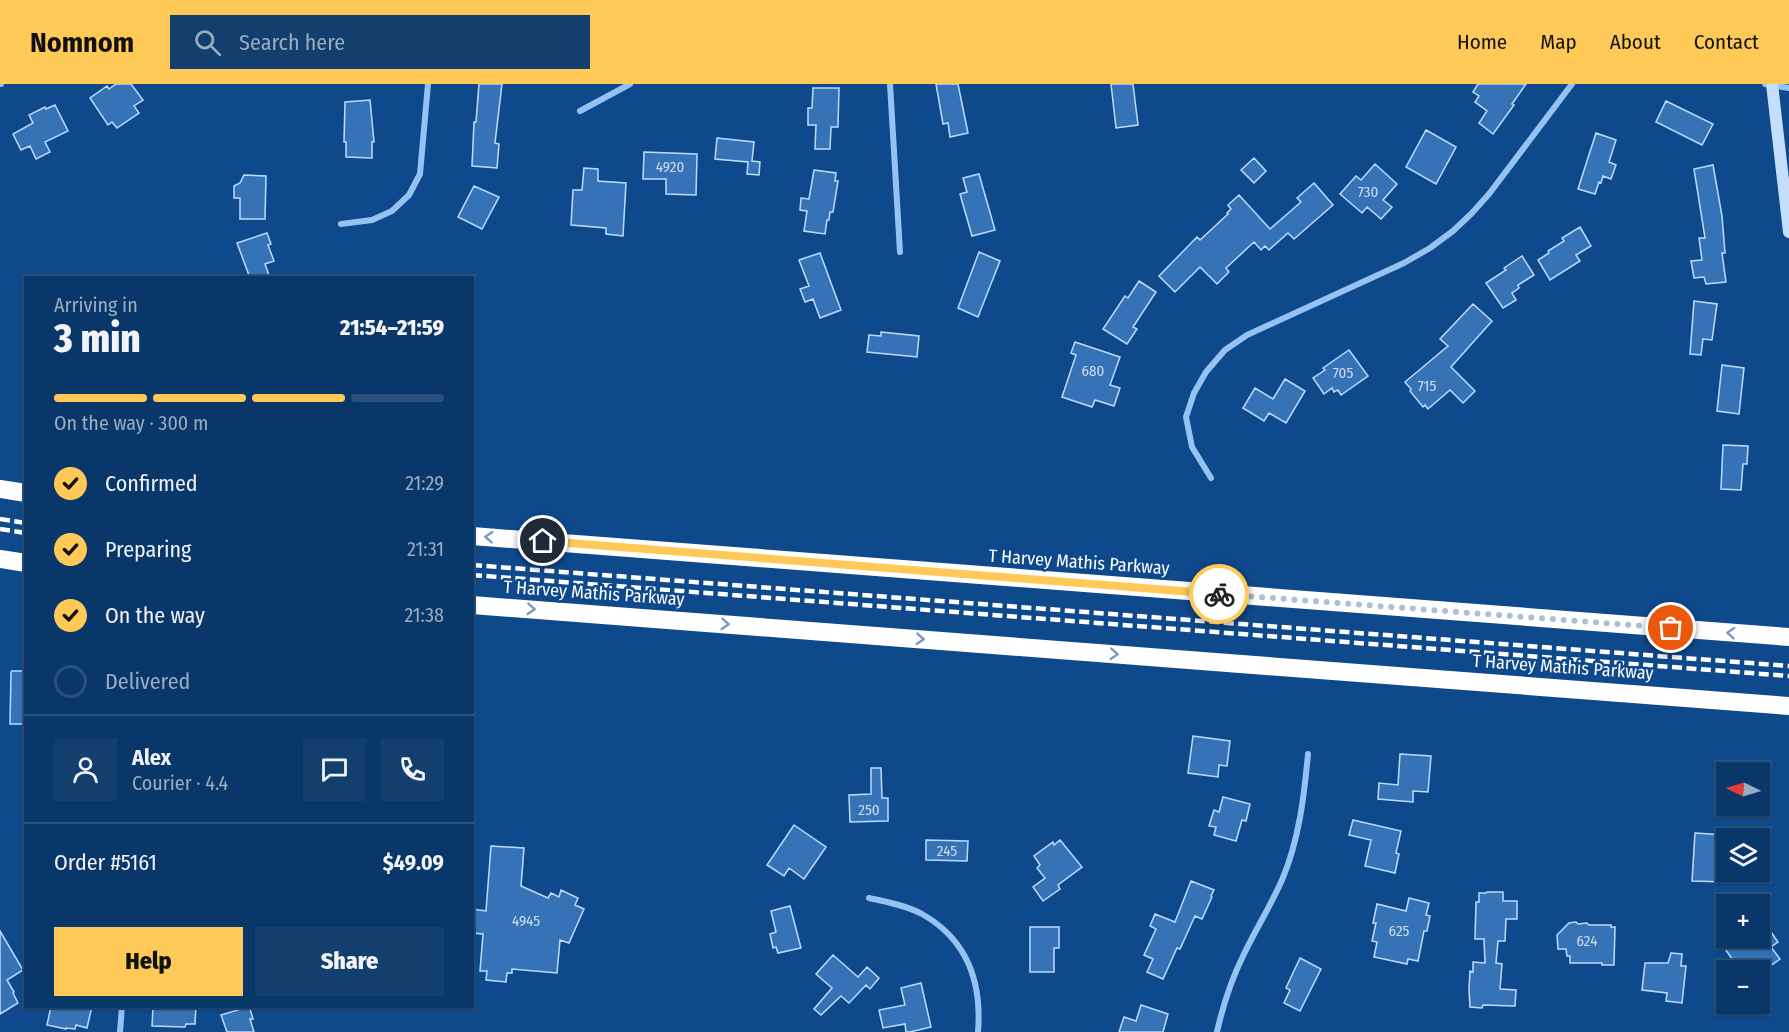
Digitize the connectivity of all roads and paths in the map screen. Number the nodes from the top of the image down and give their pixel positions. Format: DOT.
graph roads {
  1 [pos="428,84"];
  2 [pos="630,84"];
  3 [pos="890,84"];
  4 [pos="1572,84"];
  5 [pos="1770,85"];
  6 [pos="1789,88"];
  7 [pos="580,111"];
  8 [pos="341,224"];
  9 [pos="1789,232"];
  10 [pos="900,252"];
  11 [pos="1211,478"];
  12 [pos="0,489"];
  13 [pos="24,493"];
  14 [pos="474,536"];
  15 [pos="0,559"];
  16 [pos="24,563"];
  17 [pos="474,604"];
  18 [pos="1789,638"];
  19 [pos="1789,706"];
  20 [pos="1308,754"];
  21 [pos="869,898"];
  22 [pos="122,1008"];
  23 [pos="120,1032"];
  24 [pos="978,1032"];
  25 [pos="1217,1032"];
  1 -- 8 [label="street"];
  2 -- 7 [label="street"];
  3 -- 10 [label="street"];
  4 -- 11 [label="street"];
  5 -- 6 [label="street"];
  5 -- 9 [label="street"];
  12 -- 13 [label="highway"];
  18 -- 14 [label="highway, T Harvey Mathis Parkway, one-way"];
  15 -- 16 [label="highway"];
  17 -- 19 [label="highway, T Harvey Mathis Parkway, one-way"];
  20 -- 25 [label="street"];
  21 -- 24 [label="street"];
  22 -- 23 [label="street"];
}
